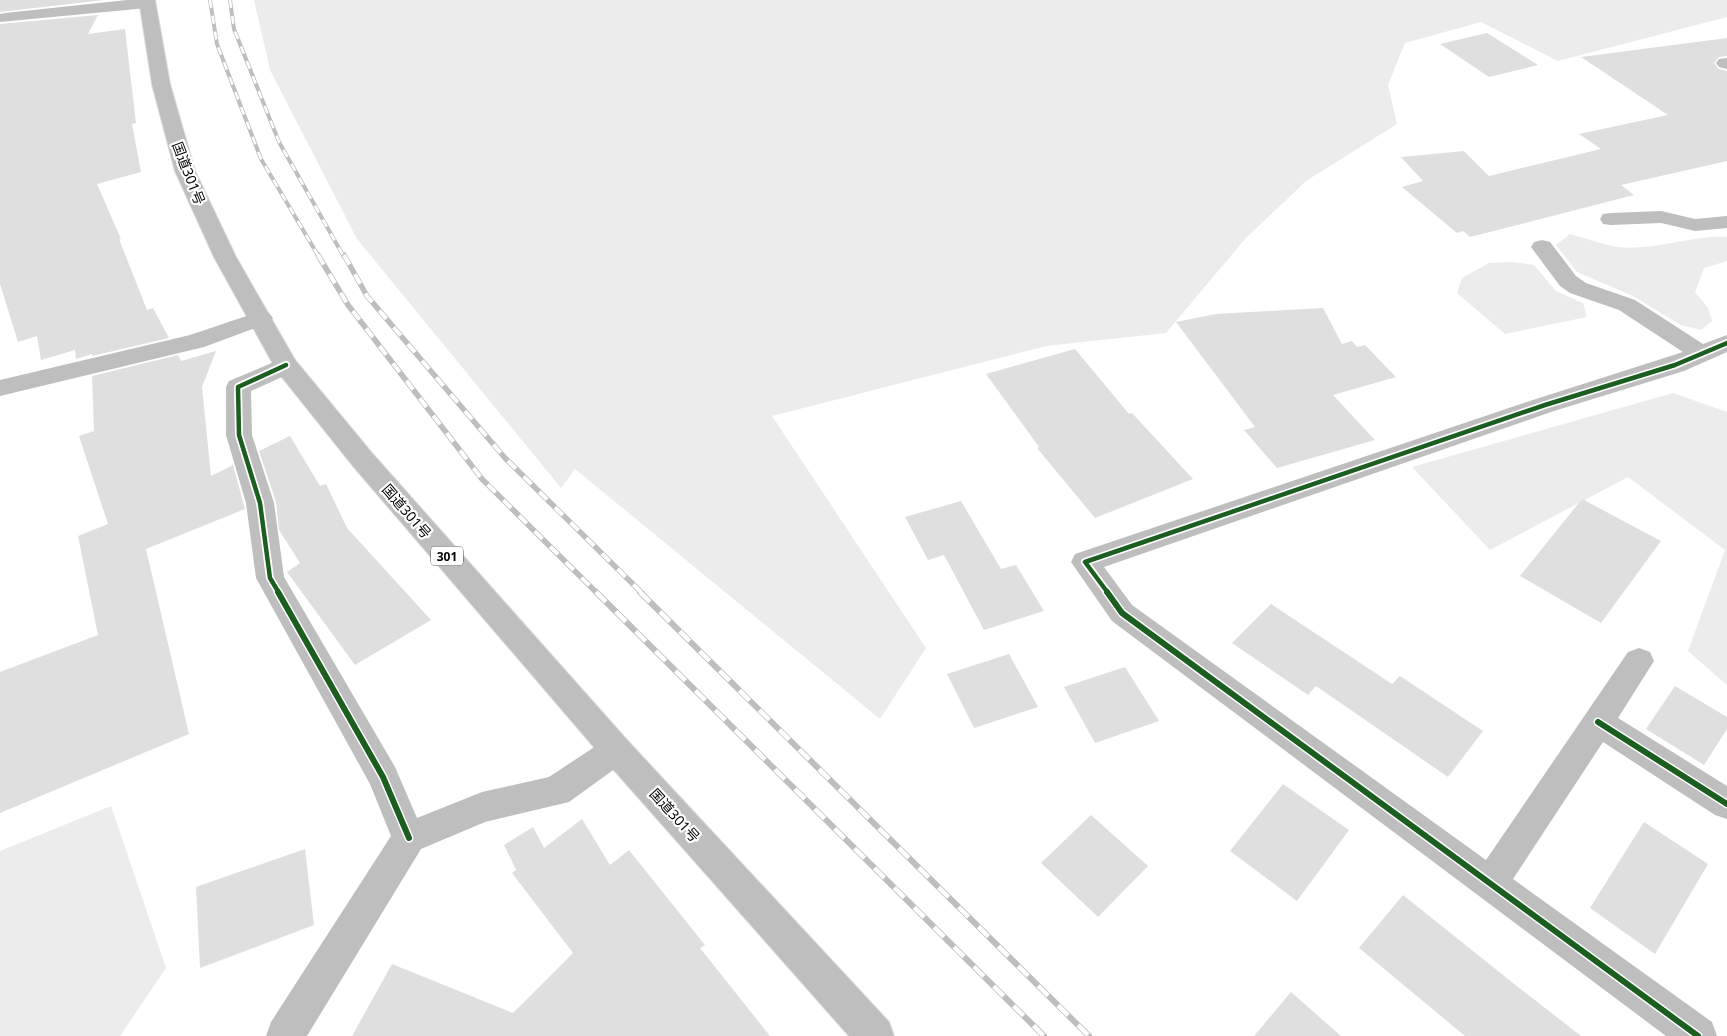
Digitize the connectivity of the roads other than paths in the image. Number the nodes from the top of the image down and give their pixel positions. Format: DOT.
graph roads {
  1 [pos="147,2"];
  2 [pos="5,18"];
  3 [pos="1611,219"];
  4 [pos="1727,222"];
  5 [pos="1542,247"];
  6 [pos="261,318"];
  7 [pos="1714,348"];
  8 [pos="286,365"];
  9 [pos="0,388"];
  10 [pos="1639,661"];
  11 [pos="1598,722"];
  12 [pos="616,750"];
  13 [pos="1727,804"];
  14 [pos="409,838"];
  15 [pos="1490,884"];
  16 [pos="285,1036"];
  17 [pos="876,1036"];
  18 [pos="1698,1036"];
  1 -- 2 [label="main road"];
  1 -- 6 [label="main road, 国道301号 / 301"];
  3 -- 4 [label="main road"];
  5 -- 7 [label="main road"];
  6 -- 8 [label="main road, 国道301号 / 301"];
  6 -- 9 [label="main road"];
  7 -- 15 [label="main road"];
  8 -- 12 [label="main road, 国道301号 / 301"];
  8 -- 14 [label="main road"];
  10 -- 11 [label="main road"];
  11 -- 13 [label="main road"];
  11 -- 15 [label="main road"];
  12 -- 14 [label="main road"];
  12 -- 17 [label="main road, 国道301号 / 301"];
  14 -- 16 [label="main road"];
  15 -- 18 [label="main road"];
}
